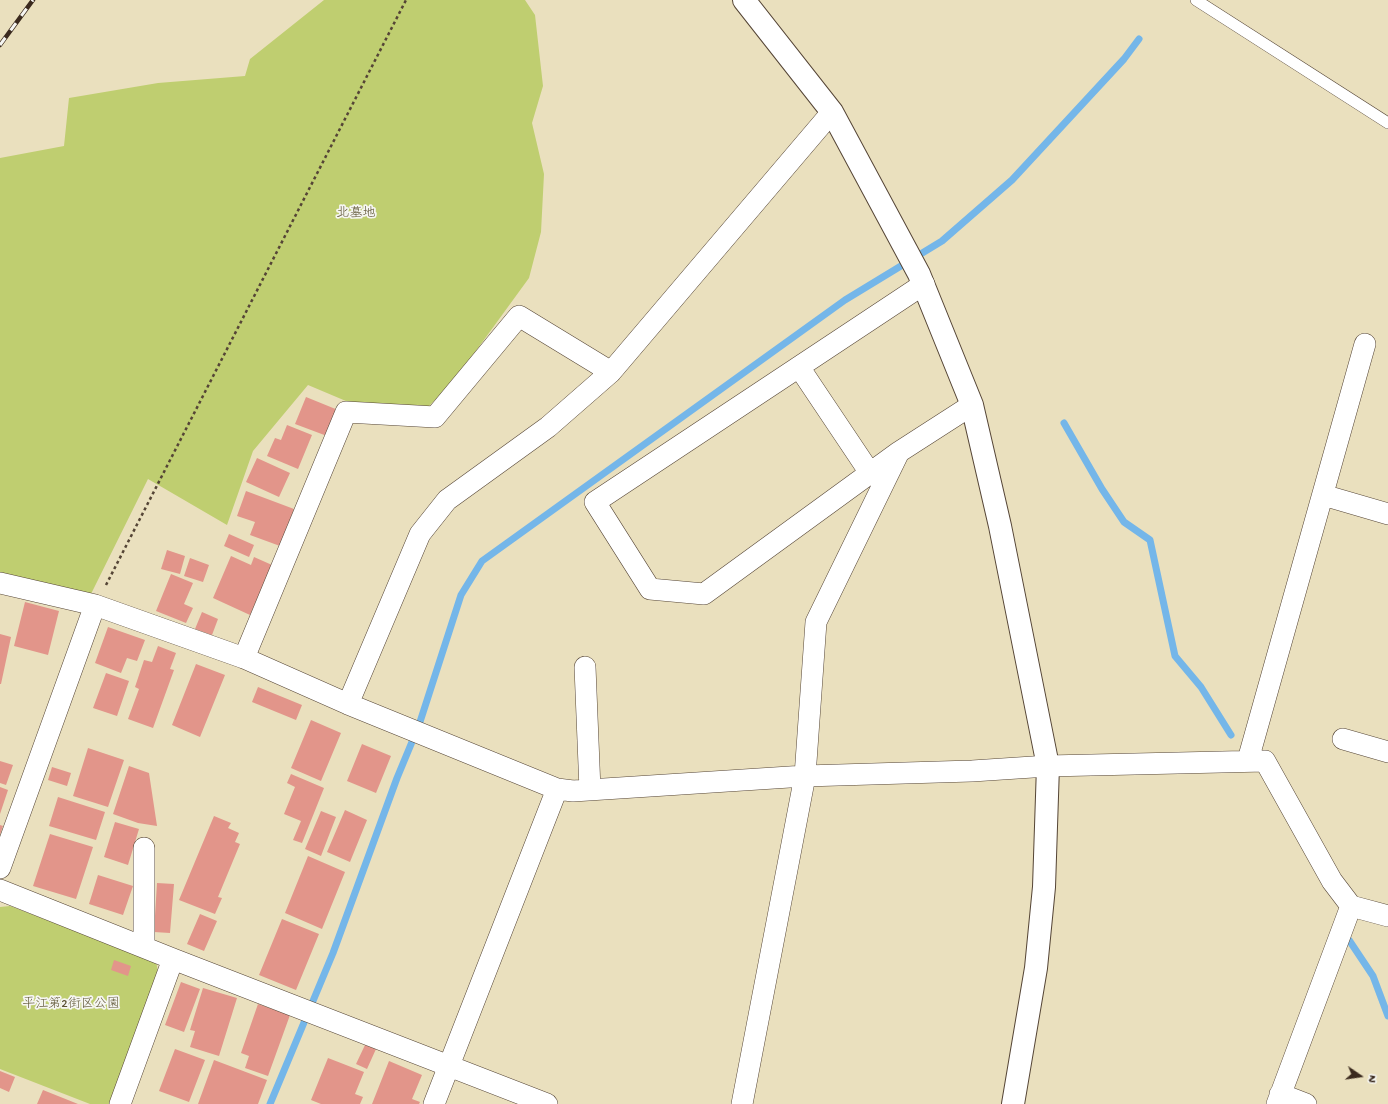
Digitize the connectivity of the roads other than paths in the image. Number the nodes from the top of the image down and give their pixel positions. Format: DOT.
graph roads {
  1 [pos="744,0"];
  2 [pos="1196,0"];
  3 [pos="832,112"];
  4 [pos="1388,123"];
  5 [pos="922,279"];
  6 [pos="1365,344"];
  7 [pos="799,367"];
  8 [pos="611,372"];
  9 [pos="972,405"];
  10 [pos="899,452"];
  11 [pos="870,473"];
  12 [pos="1323,495"];
  13 [pos="1388,514"];
  14 [pos="0,583"];
  15 [pos="95,605"];
  16 [pos="244,658"];
  17 [pos="585,667"];
  18 [pos="348,704"];
  19 [pos="1343,739"];
  20 [pos="1388,752"];
  21 [pos="1248,760"];
  22 [pos="1048,766"];
  23 [pos="805,776"];
  24 [pos="557,789"];
  25 [pos="590,790"];
  26 [pos="144,848"];
  27 [pos="0,868"];
  28 [pos="0,890"];
  29 [pos="1351,906"];
  30 [pos="1388,916"];
  31 [pos="144,948"];
  32 [pos="173,959"];
  33 [pos="450,1066"];
  34 [pos="1278,1099"];
  35 [pos="120,1104"];
  36 [pos="434,1104"];
  37 [pos="547,1104"];
  38 [pos="742,1104"];
  39 [pos="1013,1104"];
  40 [pos="1306,1104"];
  1 -- 3 [label="street"];
  2 -- 4 [label="lane"];
  3 -- 5 [label="street"];
  3 -- 8 [label="street"];
  5 -- 7 [label="street"];
  5 -- 9 [label="street"];
  6 -- 12 [label="street"];
  7 -- 11 [label="street"];
  7 -- 11 [label="street"];
  8 -- 16 [label="street"];
  8 -- 18 [label="street"];
  9 -- 10 [label="street"];
  9 -- 22 [label="street"];
  10 -- 11 [label="street"];
  10 -- 23 [label="street"];
  12 -- 13 [label="street"];
  12 -- 21 [label="street"];
  14 -- 15 [label="street"];
  15 -- 16 [label="street"];
  15 -- 27 [label="street"];
  16 -- 18 [label="street"];
  17 -- 25 [label="street"];
  18 -- 24 [label="street"];
  19 -- 20 [label="street"];
  21 -- 22 [label="street"];
  21 -- 29 [label="street"];
  22 -- 23 [label="street"];
  22 -- 39 [label="street"];
  23 -- 25 [label="street"];
  23 -- 38 [label="street"];
  24 -- 25 [label="street"];
  24 -- 33 [label="street"];
  26 -- 31 [label="street"];
  28 -- 31 [label="street"];
  29 -- 30 [label="street"];
  29 -- 34 [label="street"];
  31 -- 32 [label="street"];
  32 -- 33 [label="street"];
  32 -- 35 [label="street"];
  33 -- 36 [label="street"];
  33 -- 37 [label="street"];
  34 -- 40 [label="street"];
}
